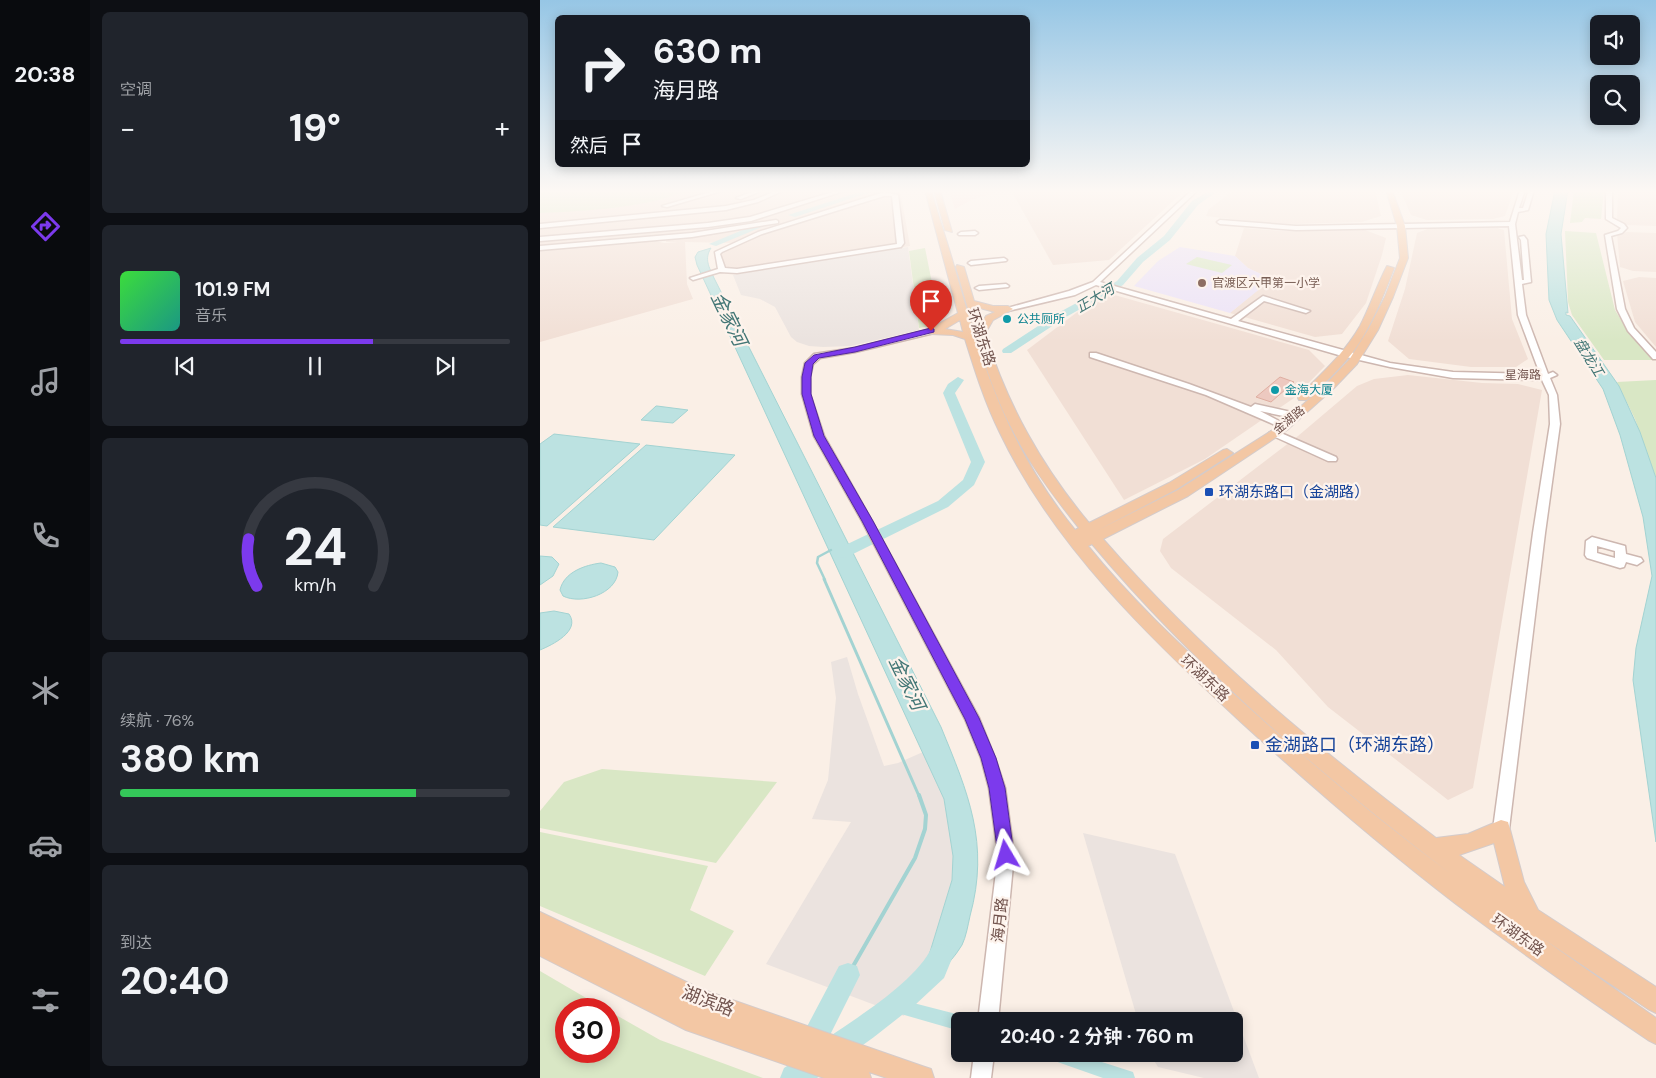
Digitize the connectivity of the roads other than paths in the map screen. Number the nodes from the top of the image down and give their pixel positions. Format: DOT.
graph roads {
  1 [pos="626,240"];
  2 [pos="730,240"];
  3 [pos="744,240"];
  4 [pos="893,240"];
  5 [pos="942,240"];
  6 [pos="952,240"];
  7 [pos="1141,240"];
  8 [pos="1395,240"];
  9 [pos="1514,240"];
  10 [pos="1524,240"];
  11 [pos="1609,240"];
  12 [pos="540,248"];
  13 [pos="1004,260"];
  14 [pos="971,264"];
  15 [pos="717,270"];
  16 [pos="696,277"];
  17 [pos="727,278"];
  18 [pos="1519,282"];
  19 [pos="1095,283"];
  20 [pos="1006,286"];
  21 [pos="979,288"];
  22 [pos="970,302"];
  23 [pos="1008,309"];
  24 [pos="1306,311"];
  25 [pos="963,314"];
  26 [pos="1234,321"];
  27 [pos="931,331"];
  28 [pos="975,336"];
  29 [pos="1352,354"];
  30 [pos="1094,355"];
  31 [pos="1656,357"];
  32 [pos="1544,376"];
  33 [pos="1208,394"];
  34 [pos="1288,414"];
  35 [pos="1275,428"];
  36 [pos="1332,459"];
  37 [pos="1084,536"];
  38 [pos="1621,556"];
  39 [pos="1637,561"];
  40 [pos="1501,828"];
  41 [pos="1432,848"];
  42 [pos="1534,920"];
  43 [pos="540,923"];
  44 [pos="540,944"];
  45 [pos="1656,1002"];
  46 [pos="989,1012"];
  47 [pos="1656,1032"];
  48 [pos="769,1036"];
  49 [pos="983,1062"];
  50 [pos="859,1078"];
  51 [pos="922,1078"];
  52 [pos="981,1078"];
  1 -- 12 [label="street"];
  2 -- 15 [label="street"];
  3 -- 15 [label="street"];
  4 -- 15 [label="street"];
  5 -- 25 [label="main road, 环湖东路"];
  6 -- 22 [label="main road, 环湖东路"];
  7 -- 19 [label="street"];
  8 -- 29 [label="main road, 金湖路"];
  9 -- 18 [label="street"];
  10 -- 18 [label="street"];
  11 -- 31 [label="street"];
  13 -- 14 [label="street"];
  15 -- 16 [label="street"];
  15 -- 17 [label="street"];
  18 -- 32 [label="street"];
  19 -- 23 [label="street"];
  19 -- 26 [label="street, 星海路"];
  20 -- 21 [label="street"];
  22 -- 23 [label="main road"];
  22 -- 28 [label="main road, 环湖东路"];
  23 -- 28 [label="main road"];
  24 -- 26 [label="street"];
  25 -- 27 [label="main road"];
  25 -- 28 [label="main road, 环湖东路"];
  26 -- 29 [label="street, 星海路"];
  27 -- 28 [label="main road"];
  27 -- 46 [label="street, 海月路"];
  28 -- 37 [label="main road, 环湖东路"];
  29 -- 32 [label="street, 星海路"];
  29 -- 34 [label="main road, 金湖路"];
  29 -- 35 [label="main road, 金湖路"];
  30 -- 33 [label="street"];
  32 -- 40 [label="street"];
  33 -- 34 [label="street"];
  33 -- 35 [label="street"];
  34 -- 35 [label="main road, 金湖路"];
  35 -- 36 [label="street"];
  35 -- 37 [label="main road, 金湖路"];
  37 -- 41 [label="main road, 环湖东路"];
  37 -- 47 [label="main road, 环湖东路"];
  38 -- 39 [label="street"];
  40 -- 41 [label="main road"];
  40 -- 42 [label="main road"];
  41 -- 42 [label="main road, 环湖东路"];
  42 -- 45 [label="main road, 环湖东路"];
  43 -- 48 [label="main road, 湖滨路"];
  44 -- 48 [label="main road, 湖滨路"];
  48 -- 50 [label="main road, 湖滨路"];
  48 -- 51 [label="main road, 湖滨路"];
  49 -- 52 [label="street"];
}
